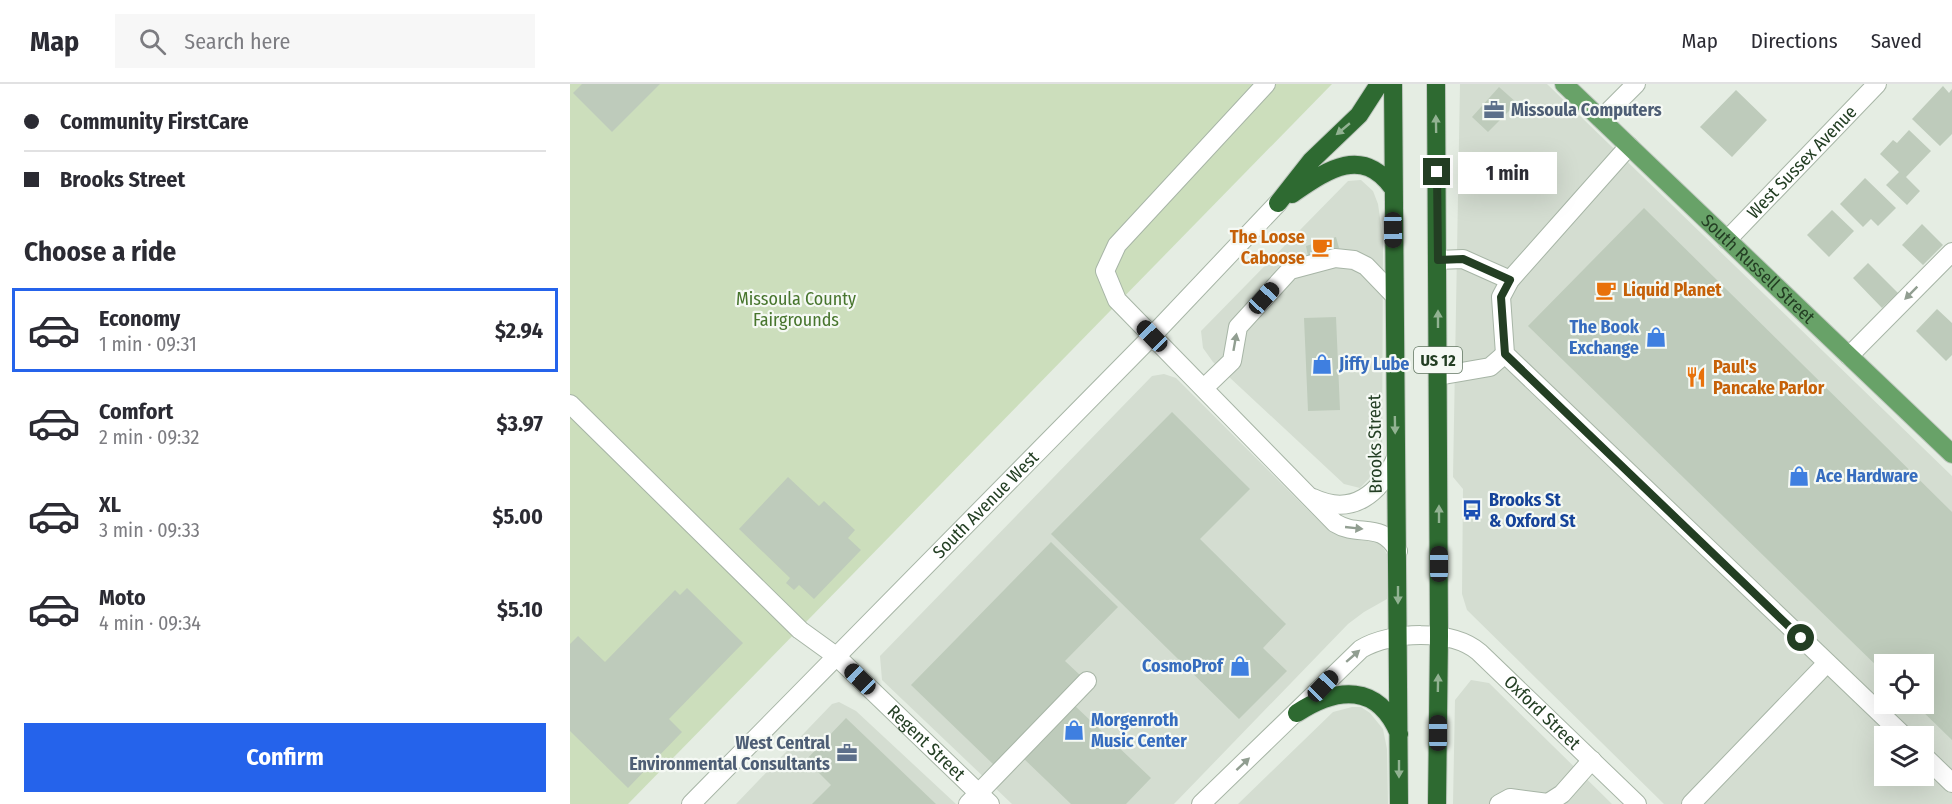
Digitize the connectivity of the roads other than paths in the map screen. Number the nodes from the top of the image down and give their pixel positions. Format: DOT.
graph roads {
  1 [pos="1266,84"];
  2 [pos="1379,84"];
  3 [pos="1393,84"];
  4 [pos="1436,84"];
  5 [pos="1564,84"];
  6 [pos="1636,84"];
  7 [pos="1876,84"];
  8 [pos="1601,119"];
  9 [pos="1629,146"];
  10 [pos="1392,187"];
  11 [pos="1278,203"];
  12 [pos="1727,240"];
  13 [pos="1952,252"];
  14 [pos="1438,260"];
  15 [pos="1510,280"];
  16 [pos="1394,294"];
  17 [pos="1152,336"];
  18 [pos="1505,354"];
  19 [pos="1849,356"];
  20 [pos="1438,376"];
  21 [pos="1204,388"];
  22 [pos="570,404"];
  23 [pos="1952,454"];
  24 [pos="1396,458"];
  25 [pos="1313,498"];
  26 [pos="1398,551"];
  27 [pos="1439,636"];
  28 [pos="1398,638"];
  29 [pos="836,656"];
  30 [pos="1827,663"];
  31 [pos="1087,681"];
  32 [pos="1297,713"];
  33 [pos="1893,726"];
  34 [pos="1399,734"];
  35 [pos="1592,760"];
  36 [pos="1934,766"];
  37 [pos="1952,783"];
  38 [pos="979,800"];
  39 [pos="691,804"];
  40 [pos="1201,804"];
  41 [pos="1399,804"];
  42 [pos="1437,804"];
  43 [pos="1499,804"];
  44 [pos="1637,804"];
  45 [pos="1691,804"];
  1 -- 17 [label="street"];
  2 -- 11 [label="highway, one-way"];
  3 -- 10 [label="highway, Brooks Street / US 12"];
  14 -- 4 [label="highway, US 12, one-way"];
  5 -- 8 [label="main road, South Russell Street"];
  6 -- 8 [label="street"];
  7 -- 12 [label="street, West Sussex Avenue"];
  8 -- 9 [label="main road, South Russell Street"];
  9 -- 12 [label="main road, South Russell Street"];
  9 -- 15 [label="street"];
  10 -- 11 [label="highway"];
  10 -- 16 [label="highway, Brooks Street / US 12"];
  11 -- 17 [label="street, South Avenue West"];
  12 -- 19 [label="main road, South Russell Street"];
  13 -- 19 [label="street, one-way"];
  14 -- 15 [label="street"];
  20 -- 14 [label="highway, US 12, one-way"];
  15 -- 18 [label="street"];
  21 -- 16 [label="street, one-way"];
  16 -- 24 [label="highway, Brooks Street / US 12, one-way"];
  17 -- 21 [label="street"];
  17 -- 29 [label="street, South Avenue West"];
  18 -- 20 [label="street"];
  18 -- 30 [label="street"];
  19 -- 23 [label="main road, South Russell Street"];
  27 -- 20 [label="highway, US 12, one-way"];
  21 -- 25 [label="street"];
  22 -- 29 [label="street, Regent Street"];
  24 -- 25 [label="street"];
  24 -- 26 [label="highway, Brooks Street / US 12"];
  25 -- 26 [label="street, one-way"];
  26 -- 28 [label="highway, Brooks Street / US 12, one-way"];
  27 -- 28 [label="street"];
  27 -- 35 [label="street, Oxford Street"];
  42 -- 27 [label="highway, US 12, one-way"];
  32 -- 28 [label="street, one-way"];
  28 -- 34 [label="highway, Brooks Street / US 12"];
  29 -- 38 [label="street, Regent Street"];
  29 -- 39 [label="street, South Avenue West"];
  30 -- 33 [label="street"];
  30 -- 45 [label="street"];
  31 -- 38 [label="street"];
  32 -- 34 [label="highway"];
  40 -- 32 [label="street, one-way"];
  34 -- 41 [label="highway, Brooks Street / US 12, one-way"];
  35 -- 43 [label="street"];
  35 -- 44 [label="street, Oxford Street"];
  36 -- 37 [label="street"];
}
